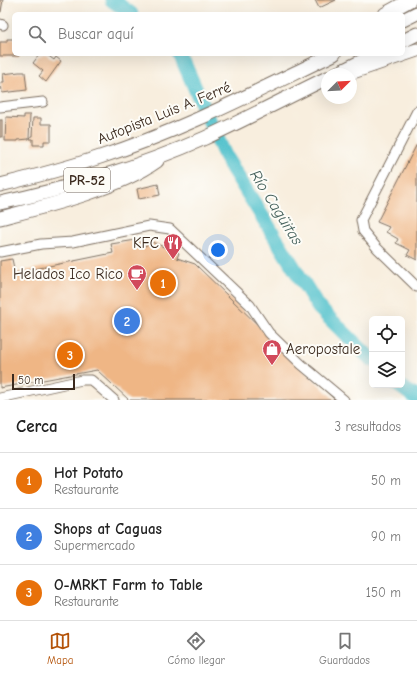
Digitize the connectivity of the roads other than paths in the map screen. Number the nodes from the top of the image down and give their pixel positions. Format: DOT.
graph roads {
  1 [pos="410,0"];
  2 [pos="389,12"];
  3 [pos="417,13"];
  4 [pos="405,19"];
  5 [pos="417,34"];
  6 [pos="405,40"];
  7 [pos="417,50"];
  8 [pos="405,54"];
  9 [pos="317,56"];
  10 [pos="330,56"];
  11 [pos="372,56"];
  12 [pos="400,56"];
  13 [pos="348,68"];
  14 [pos="357,71"];
  15 [pos="291,75"];
  16 [pos="321,82"];
  17 [pos="43,102"];
  18 [pos="0,107"];
  19 [pos="417,111"];
  20 [pos="174,150"];
  21 [pos="0,185"];
  22 [pos="0,203"];
  23 [pos="0,218"];
  24 [pos="0,252"];
  25 [pos="417,288"];
  26 [pos="0,398"];
  27 [pos="114,400"];
  28 [pos="344,400"];
  1 -- 2 [label="highway"];
  3 -- 4 [label="highway"];
  5 -- 6 [label="highway"];
  7 -- 8 [label="highway"];
  9 -- 15 [label="highway"];
  10 -- 15 [label="highway, Autopista Luis A. Ferré / PR-52"];
  11 -- 13 [label="highway"];
  12 -- 14 [label="highway"];
  15 -- 21 [label="highway, Autopista Luis A. Ferré / PR-52"];
  16 -- 20 [label="highway, PR-52"];
  17 -- 18 [label="street"];
  19 -- 25 [label="street"];
  20 -- 22 [label="highway, PR-52"];
  20 -- 23 [label="highway"];
  24 -- 28 [label="street"];
  26 -- 27 [label="street"];
}
